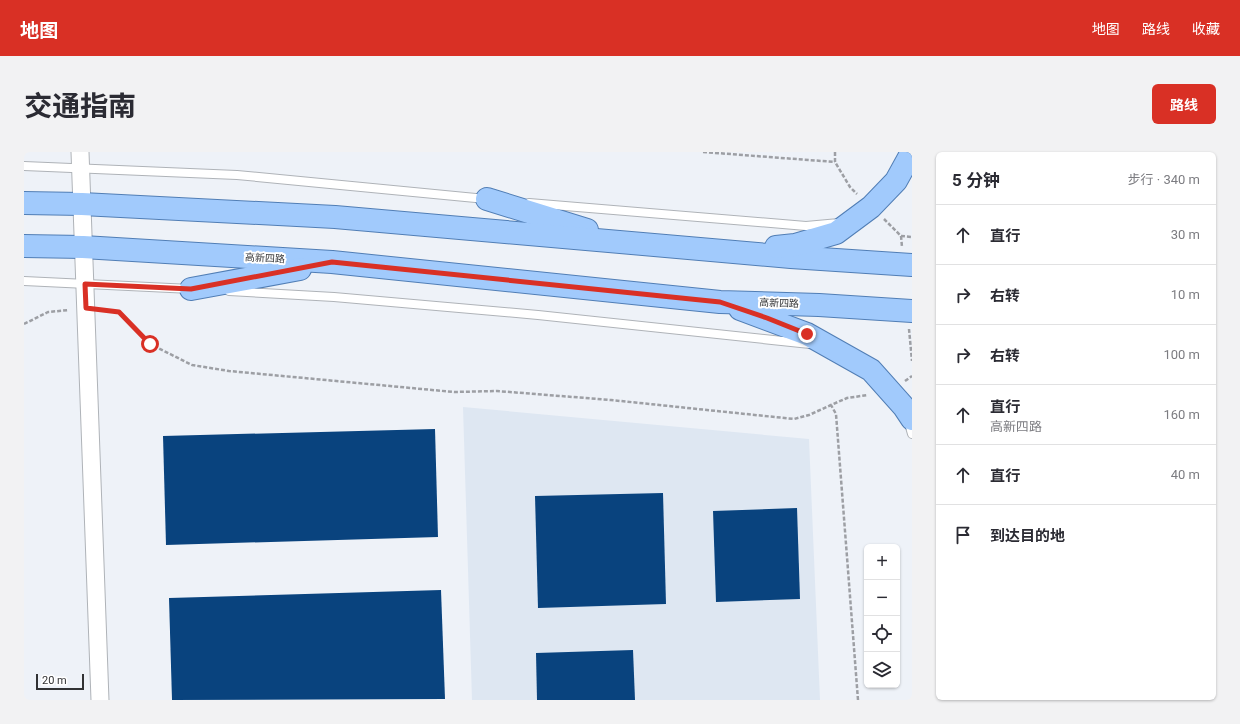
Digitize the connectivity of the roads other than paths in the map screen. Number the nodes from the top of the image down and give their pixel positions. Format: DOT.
graph roads {
  1 [pos="912,152"];
  2 [pos="80,160"];
  3 [pos="24,166"];
  4 [pos="487,199"];
  5 [pos="24,203"];
  6 [pos="82,204"];
  7 [pos="871,206"];
  8 [pos="630,243"];
  9 [pos="24,246"];
  10 [pos="83,247"];
  11 [pos="737,252"];
  12 [pos="332,262"];
  13 [pos="912,265"];
  14 [pos="24,281"];
  15 [pos="85,284"];
  16 [pos="191,289"];
  17 [pos="720,302"];
  18 [pos="912,311"];
  19 [pos="831,347"];
  20 [pos="902,406"];
  21 [pos="912,434"];
  22 [pos="100,700"];
  1 -- 7 [label="main road"];
  2 -- 3 [label="lane"];
  2 -- 4 [label="lane"];
  2 -- 6 [label="street"];
  4 -- 7 [label="lane"];
  4 -- 8 [label="main road"];
  5 -- 6 [label="main road"];
  6 -- 8 [label="main road"];
  6 -- 10 [label="street"];
  7 -- 11 [label="main road"];
  8 -- 11 [label="main road"];
  9 -- 10 [label="main road, 高新四路"];
  10 -- 12 [label="main road, 高新四路"];
  10 -- 15 [label="street"];
  11 -- 13 [label="main road"];
  12 -- 16 [label="main road"];
  12 -- 17 [label="main road, 高新四路"];
  14 -- 15 [label="lane"];
  15 -- 16 [label="lane"];
  15 -- 22 [label="street"];
  16 -- 19 [label="lane"];
  17 -- 18 [label="main road, 高新四路"];
  17 -- 19 [label="main road"];
  19 -- 20 [label="main road"];
  20 -- 21 [label="lane"];
}
